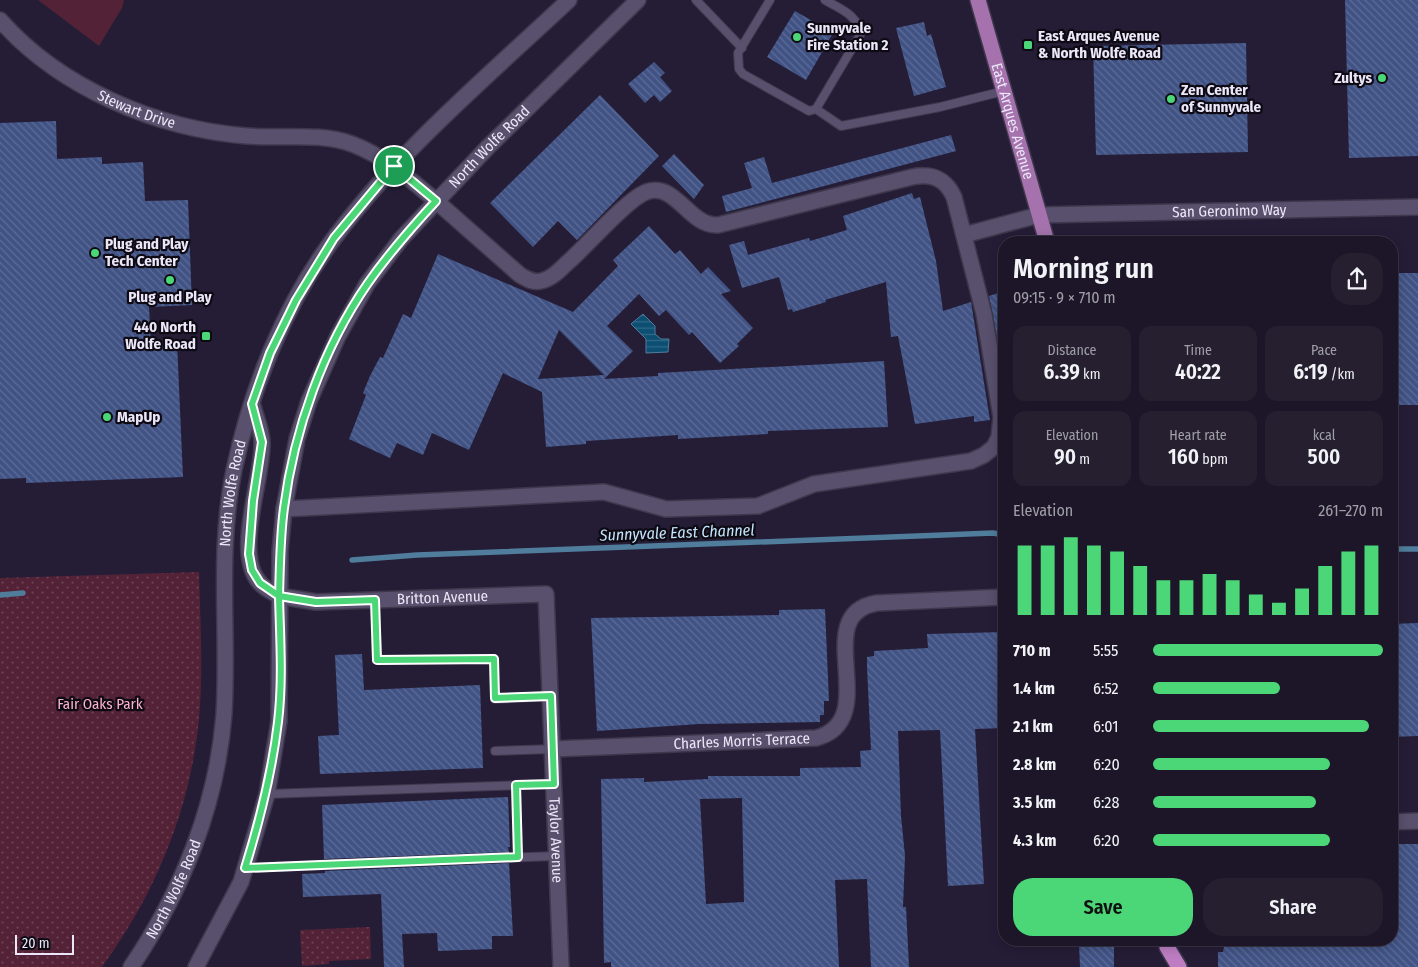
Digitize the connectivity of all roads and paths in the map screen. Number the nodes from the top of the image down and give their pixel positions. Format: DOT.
graph roads {
  1 [pos="569,0"];
  2 [pos="638,0"];
  3 [pos="696,0"];
  4 [pos="770,0"];
  5 [pos="825,0"];
  6 [pos="978,0"];
  7 [pos="0,20"];
  8 [pos="742,48"];
  9 [pos="1004,91"];
  10 [pos="816,109"];
  11 [pos="394,166"];
  12 [pos="436,201"];
  13 [pos="1418,207"];
  14 [pos="1039,215"];
  15 [pos="964,236"];
  16 [pos="1045,236"];
  17 [pos="998,399"];
  18 [pos="252,404"];
  19 [pos="998,437"];
  20 [pos="284,509"];
  21 [pos="546,594"];
  22 [pos="279,596"];
  23 [pos="998,597"];
  24 [pos="375,600"];
  25 [pos="551,696"];
  26 [pos="553,750"];
  27 [pos="494,751"];
  28 [pos="554,784"];
  29 [pos="516,785"];
  30 [pos="267,794"];
  31 [pos="1418,821"];
  32 [pos="1398,822"];
  33 [pos="556,856"];
  34 [pos="518,857"];
  35 [pos="245,868"];
  36 [pos="1167,946"];
  37 [pos="1168,946"];
  38 [pos="131,967"];
  39 [pos="196,967"];
  40 [pos="561,967"];
  41 [pos="1168,967"];
  42 [pos="1179,967"];
  1 -- 11 [label="street, North Wolfe Road"];
  2 -- 12 [label="street, North Wolfe Road"];
  3 -- 8 [label="lane"];
  4 -- 8 [label="lane"];
  5 -- 10 [label="lane"];
  6 -- 9 [label="main road, East Arques Avenue"];
  7 -- 11 [label="street, Stewart Drive"];
  8 -- 10 [label="lane"];
  9 -- 10 [label="lane"];
  9 -- 14 [label="main road, East Arques Avenue"];
  11 -- 12 [label="street, Stewart Drive"];
  11 -- 18 [label="street, North Wolfe Road"];
  12 -- 15 [label="street, Stewart Drive"];
  12 -- 20 [label="street, North Wolfe Road"];
  13 -- 14 [label="street, San Geronimo Way"];
  14 -- 15 [label="street, San Geronimo Way"];
  14 -- 16 [label="main road, East Arques Avenue"];
  15 -- 17 [label="street, Stewart Drive"];
  18 -- 22 [label="street"];
  18 -- 38 [label="street, North Wolfe Road"];
  19 -- 20 [label="street, Stewart Drive"];
  20 -- 22 [label="street, North Wolfe Road"];
  21 -- 24 [label="street, Britton Avenue"];
  21 -- 25 [label="street, Taylor Avenue"];
  22 -- 24 [label="street, Britton Avenue"];
  22 -- 30 [label="street, North Wolfe Road"];
  23 -- 26 [label="street, Charles Morris Terrace"];
  24 -- 25 [label="lane"];
  25 -- 26 [label="street, Taylor Avenue"];
  26 -- 27 [label="lane"];
  26 -- 28 [label="street, Taylor Avenue"];
  28 -- 29 [label="lane"];
  28 -- 33 [label="street, Taylor Avenue"];
  29 -- 30 [label="lane"];
  29 -- 34 [label="lane"];
  30 -- 35 [label="street, North Wolfe Road"];
  31 -- 32 [label="street"];
  33 -- 34 [label="lane"];
  33 -- 40 [label="street, Taylor Avenue"];
  34 -- 35 [label="lane"];
  35 -- 39 [label="street, North Wolfe Road"];
  36 -- 41 [label="main road"];
  37 -- 42 [label="highway"];
}
